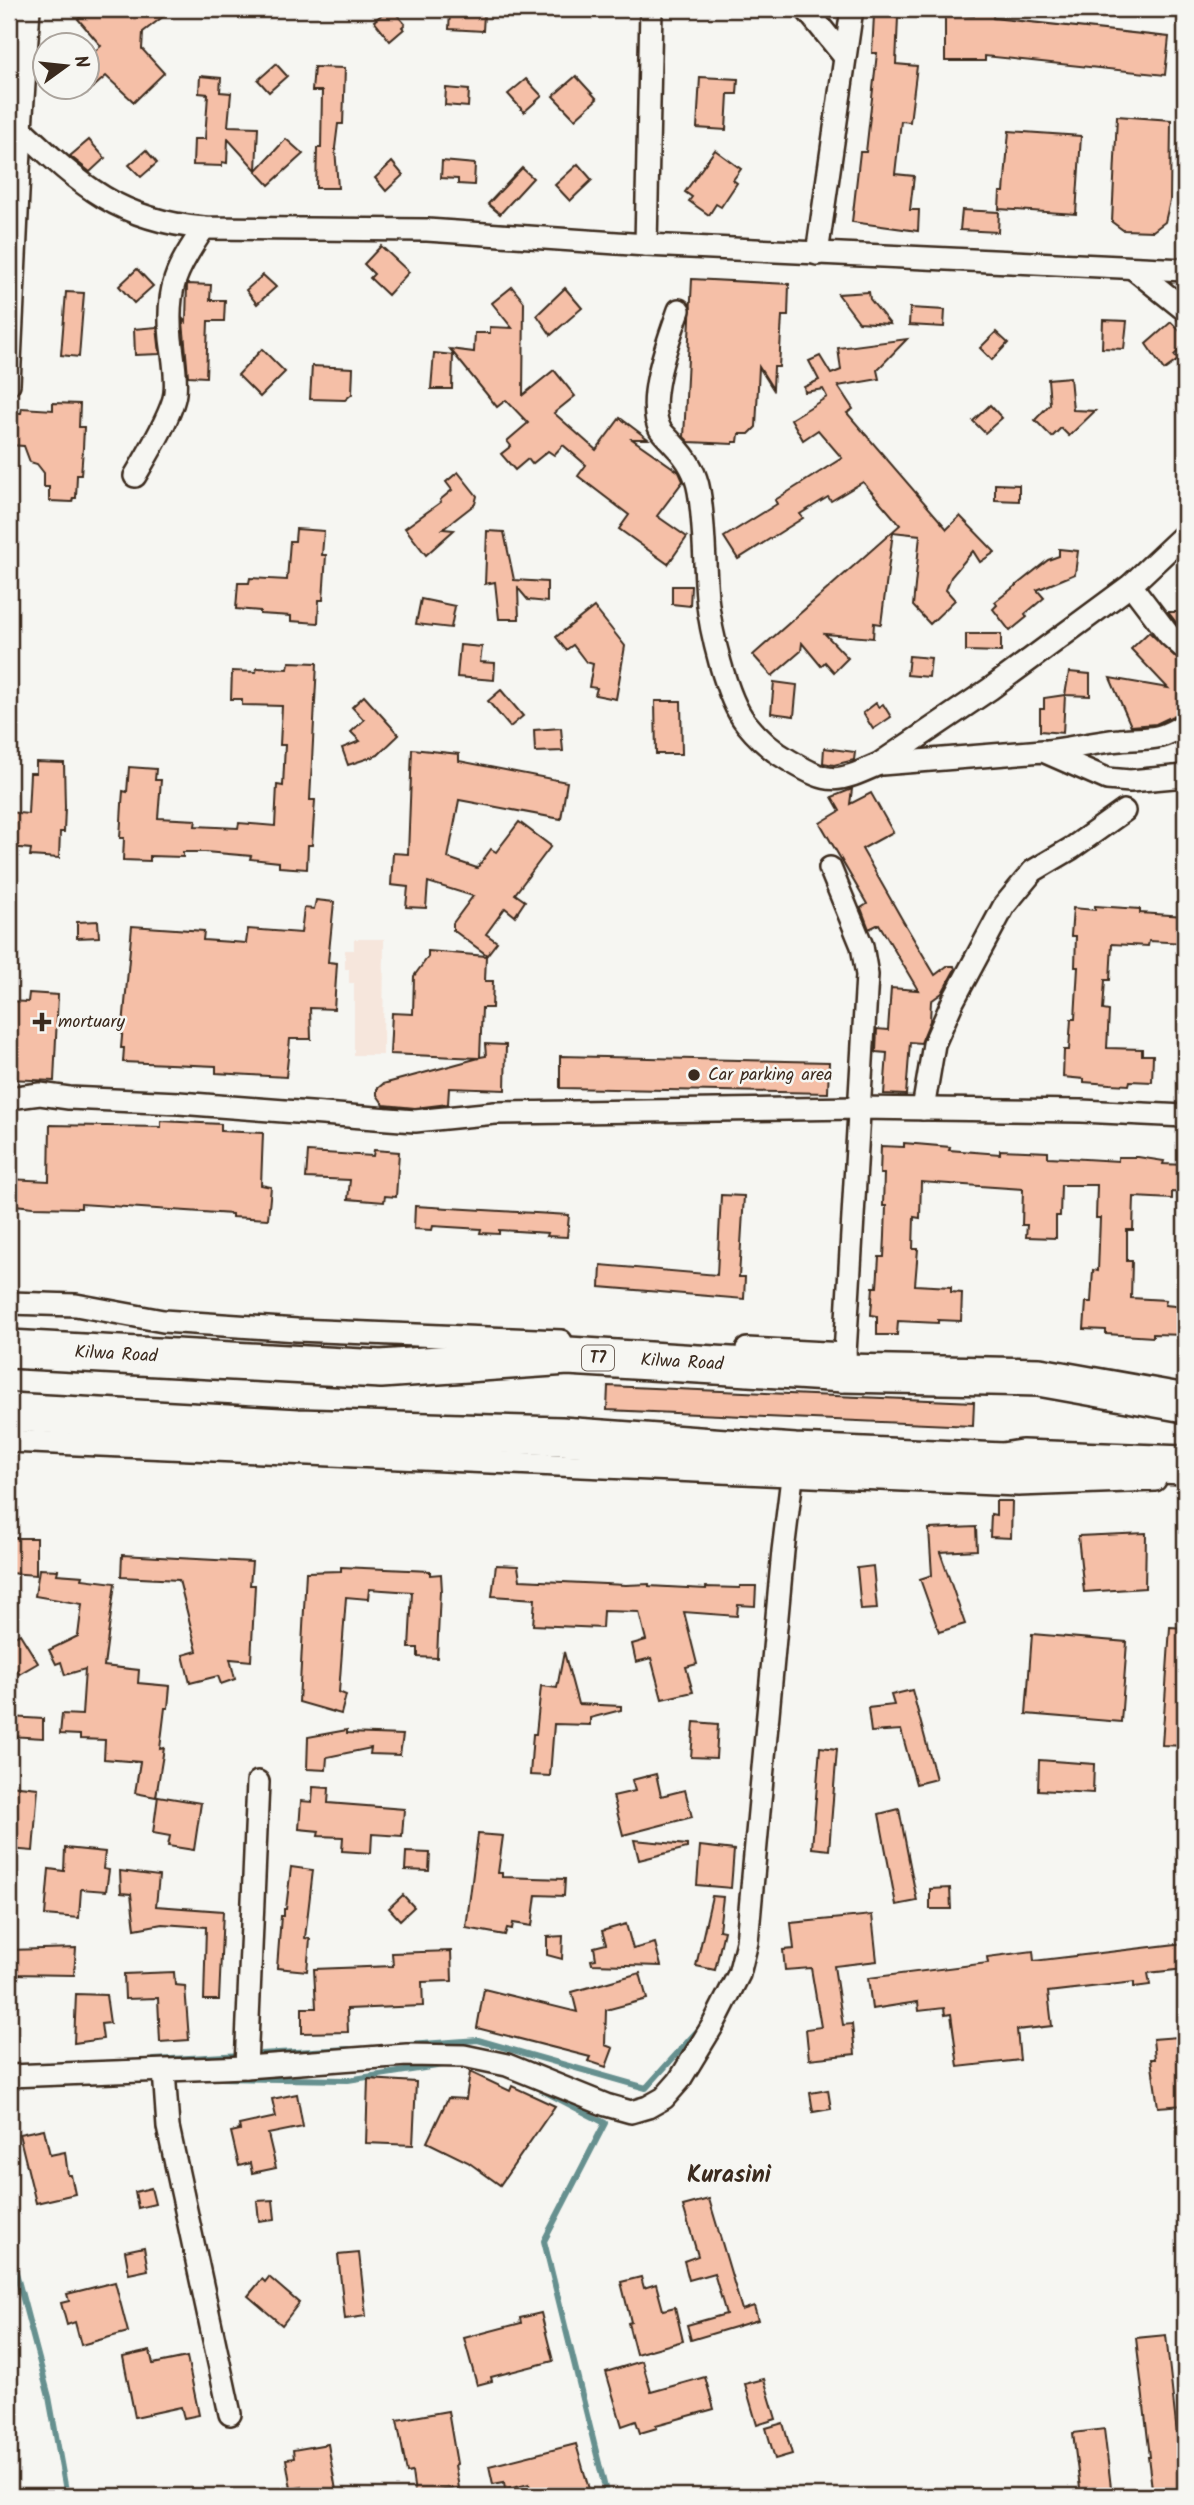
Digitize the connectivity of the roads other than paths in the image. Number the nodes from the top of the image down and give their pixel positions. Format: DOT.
graph roads {
  1 [pos="30,9"];
  2 [pos="651,9"];
  3 [pos="806,9"];
  4 [pos="852,9"];
  5 [pos="844,56"];
  6 [pos="21,129"];
  7 [pos="204,228"];
  8 [pos="646,245"];
  9 [pos="817,254"];
  10 [pos="1134,268"];
  11 [pos="1185,270"];
  12 [pos="679,310"];
  13 [pos="1185,310"];
  14 [pos="9,384"];
  15 [pos="135,475"];
  16 [pos="1185,534"];
  17 [pos="1130,585"];
  18 [pos="1185,649"];
  19 [pos="1183,725"];
  20 [pos="1042,751"];
  21 [pos="879,764"];
  22 [pos="1185,776"];
  23 [pos="1124,811"];
  24 [pos="830,868"];
  25 [pos="9,1098"];
  26 [pos="858,1108"];
  27 [pos="923,1109"];
  28 [pos="1185,1116"];
  29 [pos="9,1303"];
  30 [pos="9,1349"];
  31 [pos="843,1371"];
  32 [pos="1185,1403"];
  33 [pos="9,1412"];
  34 [pos="9,1441"];
  35 [pos="793,1463"];
  36 [pos="1185,1465"];
  37 [pos="1185,1480"];
  38 [pos="258,1782"];
  39 [pos="246,2067"];
  40 [pos="164,2071"];
  41 [pos="9,2076"];
  42 [pos="230,2414"];
  1 -- 6 [label="street"];
  2 -- 8 [label="street"];
  3 -- 5 [label="street"];
  4 -- 5 [label="street"];
  5 -- 9 [label="street"];
  6 -- 7 [label="street"];
  6 -- 14 [label="street"];
  7 -- 8 [label="street"];
  7 -- 15 [label="street"];
  8 -- 9 [label="street"];
  9 -- 10 [label="street"];
  10 -- 11 [label="street"];
  10 -- 13 [label="street"];
  12 -- 21 [label="street"];
  16 -- 17 [label="street"];
  17 -- 18 [label="street"];
  17 -- 21 [label="street"];
  19 -- 20 [label="street"];
  20 -- 21 [label="street"];
  20 -- 22 [label="street"];
  23 -- 27 [label="street"];
  24 -- 26 [label="street"];
  25 -- 26 [label="street"];
  26 -- 27 [label="street"];
  26 -- 31 [label="street"];
  27 -- 28 [label="street"];
  29 -- 31 [label="street"];
  30 -- 31 [label="highway, Kilwa Road / T7"];
  31 -- 32 [label="highway, Kilwa Road / T7"];
  33 -- 35 [label="highway"];
  34 -- 35 [label="street"];
  35 -- 36 [label="highway"];
  35 -- 37 [label="street"];
  35 -- 39 [label="street"];
  38 -- 39 [label="street"];
  39 -- 40 [label="street"];
  40 -- 41 [label="street"];
  40 -- 42 [label="street"];
}
